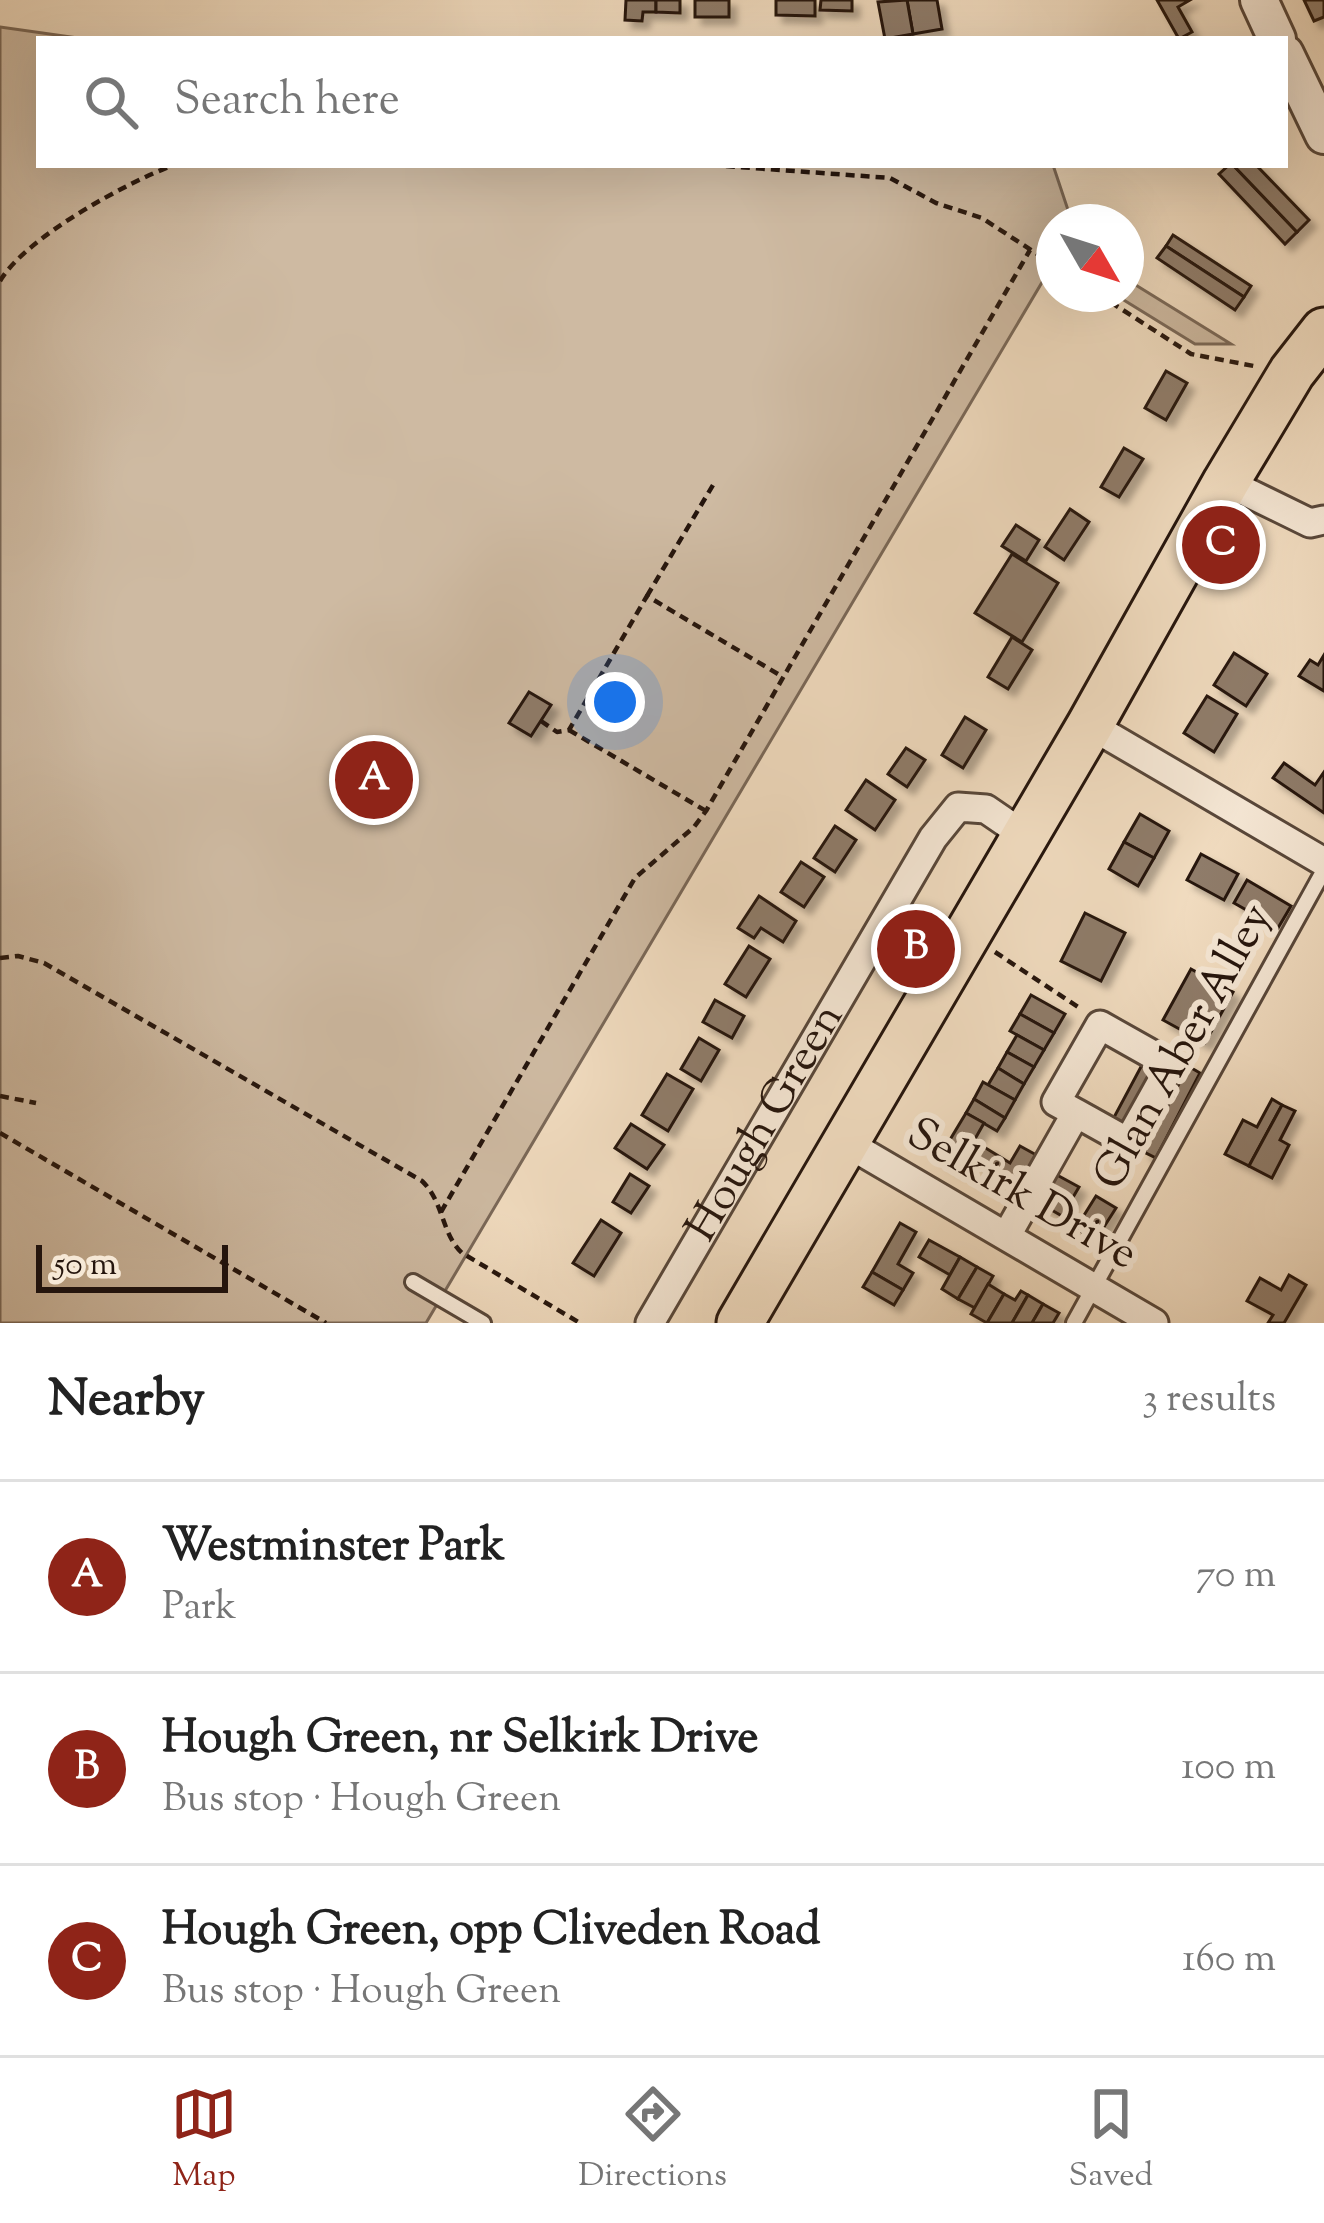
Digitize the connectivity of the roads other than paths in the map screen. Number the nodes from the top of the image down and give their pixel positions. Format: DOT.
graph roads {
  1 [pos="1258,0"];
  2 [pos="1276,36"];
  3 [pos="1288,61"];
  4 [pos="1324,135"];
  5 [pos="1324,332"];
  6 [pos="1226,482"];
  7 [pos="1324,520"];
  8 [pos="1090,725"];
  9 [pos="1024,835"];
  10 [pos="1324,866"];
  11 [pos="1076,1113"];
  12 [pos="845,1142"];
  13 [pos="1007,1235"];
  14 [pos="413,1282"];
  15 [pos="1094,1288"];
  16 [pos="483,1323"];
  17 [pos="650,1323"];
  18 [pos="740,1323"];
  19 [pos="1074,1323"];
  20 [pos="1154,1323"];
  1 -- 2 [label="street"];
  3 -- 4 [label="street"];
  5 -- 6 [label="main road, Hough Green"];
  6 -- 7 [label="street"];
  6 -- 8 [label="main road, Hough Green"];
  8 -- 9 [label="main road, Hough Green"];
  8 -- 10 [label="street"];
  9 -- 12 [label="main road, Hough Green"];
  9 -- 17 [label="street, Hough Green"];
  10 -- 15 [label="lane, Glan Aber Alley"];
  11 -- 11 [label="street"];
  11 -- 13 [label="street"];
  12 -- 13 [label="street, Selkirk Drive"];
  12 -- 18 [label="main road, Hough Green"];
  13 -- 15 [label="street, Selkirk Drive"];
  14 -- 16 [label="lane"];
  15 -- 19 [label="lane, Glan Aber Alley"];
  15 -- 20 [label="street, Selkirk Drive"];
}
